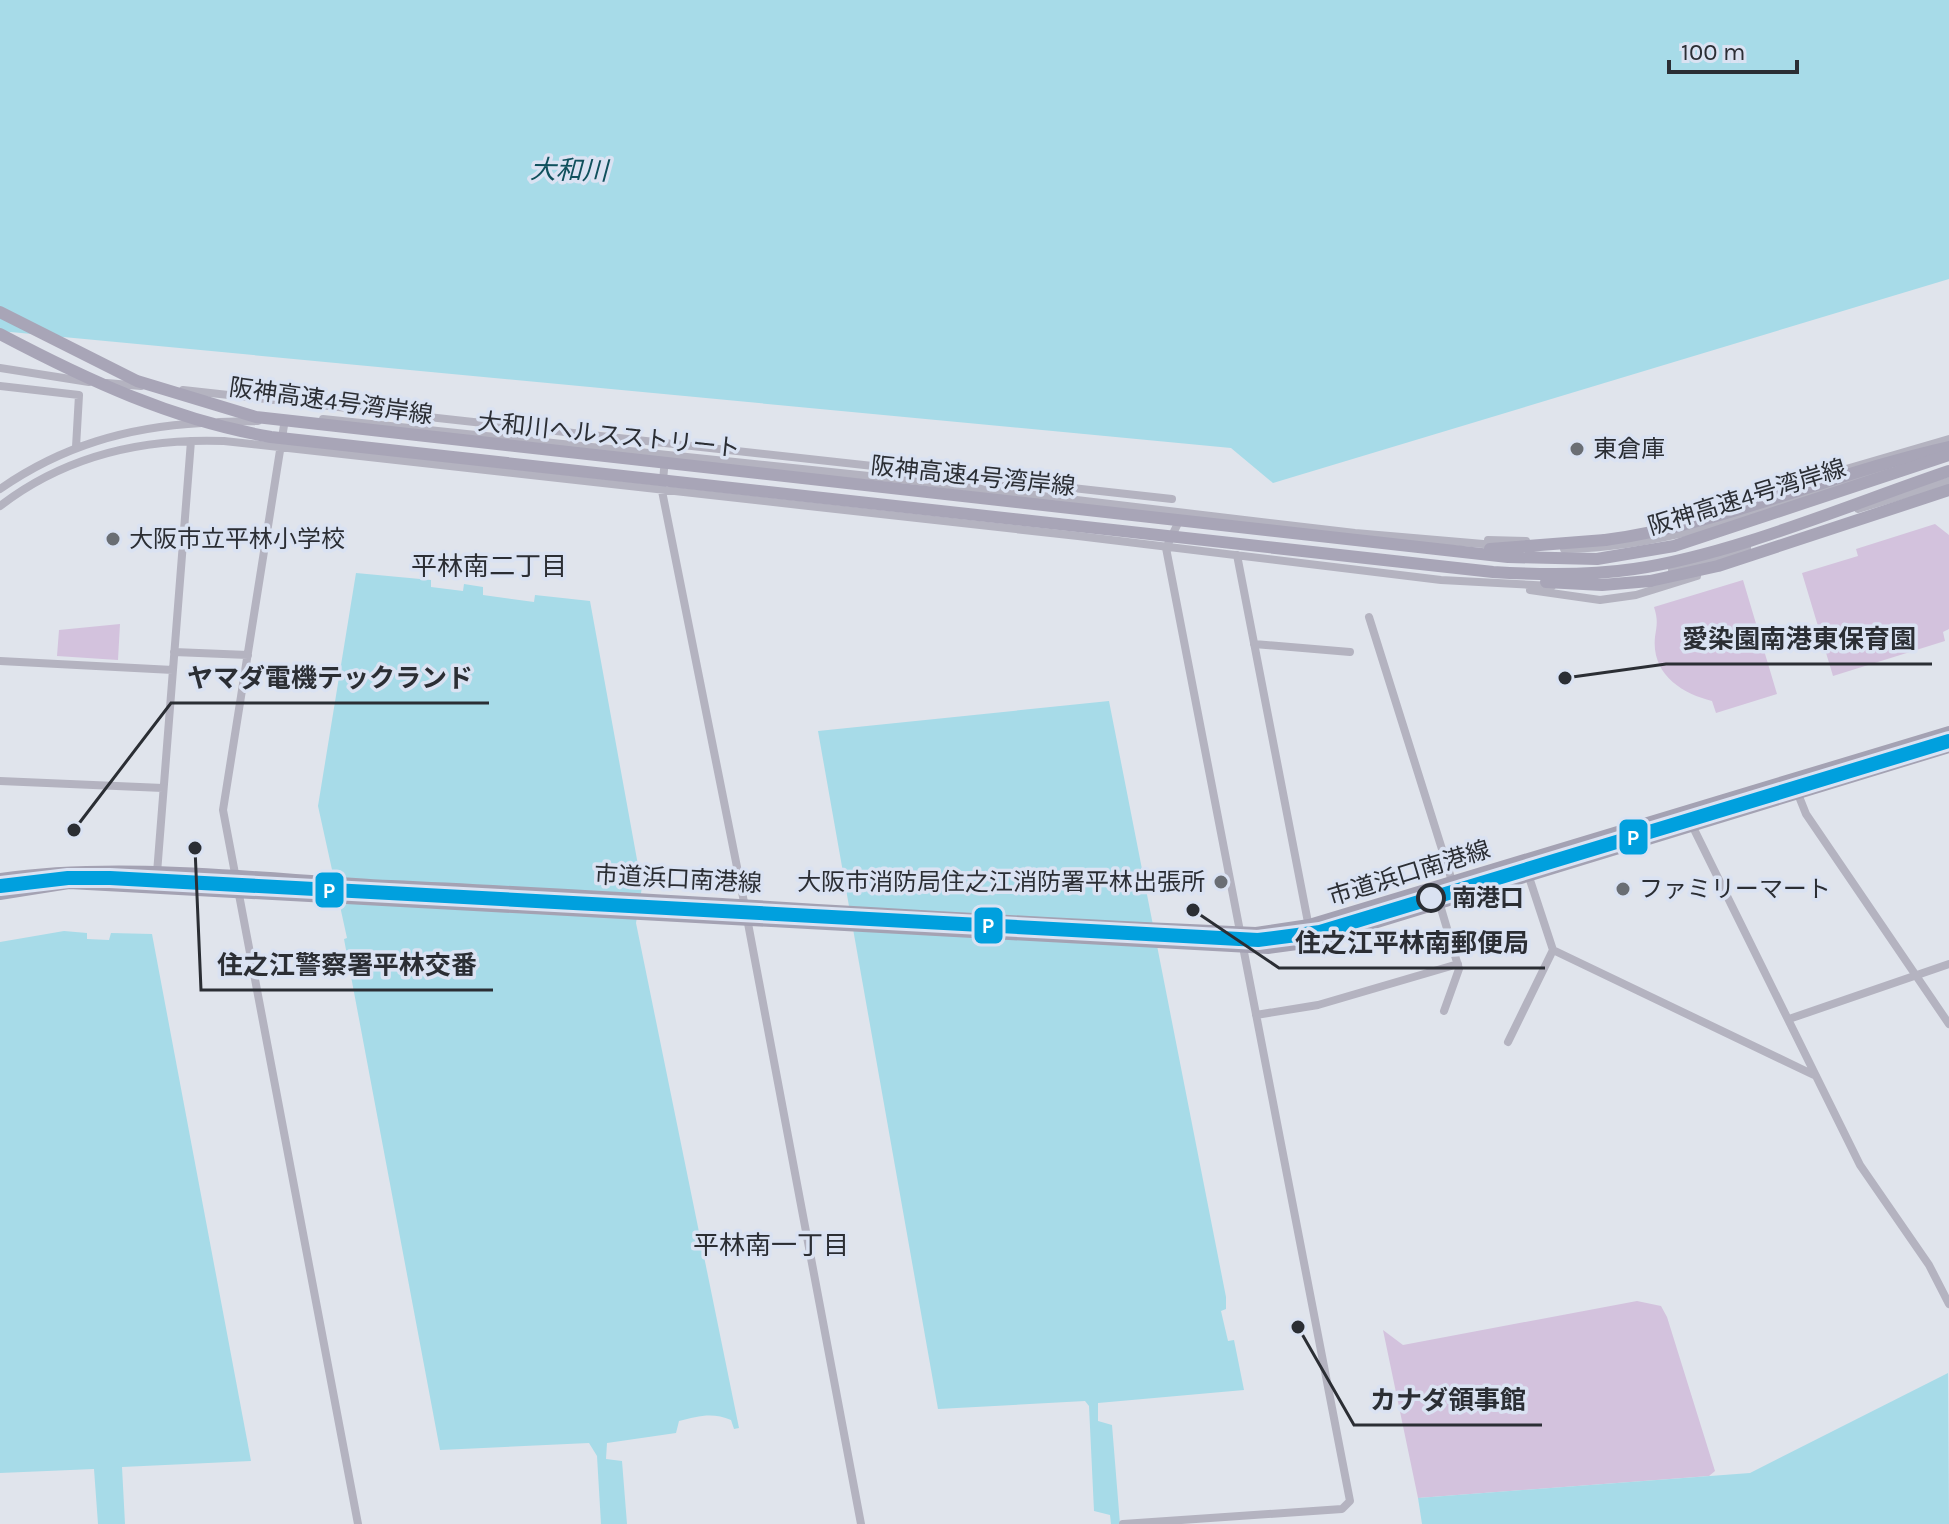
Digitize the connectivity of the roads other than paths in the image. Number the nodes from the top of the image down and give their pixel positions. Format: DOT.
graph roads {
  1 [pos="0,312"];
  2 [pos="0,334"];
  3 [pos="0,368"];
  4 [pos="0,386"];
  5 [pos="285,419"];
  6 [pos="1949,439"];
  7 [pos="191,441"];
  8 [pos="76,447"];
  9 [pos="281,447"];
  10 [pos="1949,450"];
  11 [pos="665,454"];
  12 [pos="1949,471"];
  13 [pos="1949,481"];
  14 [pos="0,489"];
  15 [pos="1949,490"];
  16 [pos="662,491"];
  17 [pos="1949,496"];
  18 [pos="1172,499"];
  19 [pos="0,506"];
  20 [pos="1182,514"];
  21 [pos="1355,533"];
  22 [pos="1403,546"];
  23 [pos="1166,548"];
  24 [pos="1237,555"];
  25 [pos="1420,565"];
  26 [pos="1508,586"];
  27 [pos="1369,617"];
  28 [pos="1254,644"];
  29 [pos="174,652"];
  30 [pos="1350,652"];
  31 [pos="248,655"];
  32 [pos="0,661"];
  33 [pos="173,670"];
  34 [pos="1949,731"];
  35 [pos="1949,748"];
  36 [pos="0,781"];
  37 [pos="163,788"];
  38 [pos="1798,794"];
  39 [pos="1685,811"];
  40 [pos="1693,827"];
  41 [pos="157,873"];
  42 [pos="237,877"];
  43 [pos="1529,877"];
  44 [pos="0,878"];
  45 [pos="1452,881"];
  46 [pos="240,894"];
  47 [pos="0,895"];
  48 [pos="744,902"];
  49 [pos="1440,905"];
  50 [pos="747,922"];
  51 [pos="1309,924"];
  52 [pos="1240,931"];
  53 [pos="1312,943"];
  54 [pos="1244,949"];
  55 [pos="1553,950"];
  56 [pos="1458,964"];
  57 [pos="1949,964"];
  58 [pos="1916,978"];
  59 [pos="1444,1011"];
  60 [pos="1256,1015"];
  61 [pos="1789,1019"];
  62 [pos="1949,1024"];
  63 [pos="1508,1042"];
  64 [pos="1816,1077"];
  65 [pos="1949,1304"];
  66 [pos="1138,1523"];
  67 [pos="358,1524"];
  68 [pos="861,1524"];
  69 [pos="1123,1524"];
  1 -- 22 [label="highway, 阪神高速4号湾岸線, bridge"];
  2 -- 25 [label="highway, 阪神高速4号湾岸線, bridge"];
  3 -- 18 [label="street, 大和川ヘルスストリート"];
  4 -- 8 [label="street"];
  5 -- 8 [label="street"];
  5 -- 9 [label="street"];
  5 -- 11 [label="street"];
  6 -- 21 [label="street"];
  7 -- 9 [label="street"];
  7 -- 19 [label="street"];
  7 -- 29 [label="street"];
  8 -- 14 [label="street"];
  9 -- 16 [label="street"];
  9 -- 31 [label="street"];
  10 -- 21 [label="street"];
  10 -- 22 [label="highway, bridge"];
  10 -- 22 [label="highway, 阪神高速4号湾岸線, bridge"];
  11 -- 16 [label="street"];
  11 -- 20 [label="street"];
  12 -- 25 [label="highway, 阪神高速4号湾岸線, bridge"];
  13 -- 26 [label="street"];
  15 -- 25 [label="highway, bridge"];
  16 -- 23 [label="street"];
  16 -- 48 [label="street"];
  17 -- 26 [label="street"];
  20 -- 21 [label="street"];
  20 -- 23 [label="street"];
  23 -- 24 [label="street"];
  23 -- 52 [label="street"];
  24 -- 26 [label="street"];
  24 -- 28 [label="street"];
  27 -- 45 [label="street"];
  28 -- 30 [label="street"];
  28 -- 51 [label="street"];
  29 -- 31 [label="street"];
  29 -- 33 [label="street"];
  31 -- 42 [label="street"];
  32 -- 33 [label="street"];
  33 -- 37 [label="street"];
  34 -- 39 [label="main road, 市道浜口南港線"];
  35 -- 38 [label="main road, 市道浜口南港線"];
  36 -- 37 [label="street"];
  37 -- 41 [label="street"];
  38 -- 40 [label="main road, 市道浜口南港線"];
  38 -- 58 [label="street"];
  39 -- 40 [label="street"];
  39 -- 45 [label="main road, 市道浜口南港線"];
  40 -- 43 [label="main road, 市道浜口南港線"];
  40 -- 61 [label="street"];
  41 -- 42 [label="main road, 市道浜口南港線"];
  41 -- 44 [label="main road, 市道浜口南港線"];
  42 -- 46 [label="street"];
  42 -- 48 [label="main road, 市道浜口南港線"];
  43 -- 49 [label="main road, 市道浜口南港線"];
  43 -- 55 [label="street"];
  45 -- 51 [label="main road, 市道浜口南港線"];
  46 -- 47 [label="main road, 市道浜口南港線"];
  46 -- 50 [label="main road, 市道浜口南港線"];
  46 -- 67 [label="street"];
  48 -- 50 [label="street"];
  48 -- 52 [label="main road, 市道浜口南港線"];
  49 -- 53 [label="main road, 市道浜口南港線"];
  49 -- 56 [label="street"];
  50 -- 54 [label="main road, 市道浜口南港線"];
  50 -- 68 [label="street"];
  51 -- 52 [label="main road, 市道浜口南港線"];
  51 -- 53 [label="street"];
  52 -- 54 [label="street"];
  53 -- 54 [label="main road, 市道浜口南港線"];
  54 -- 60 [label="street"];
  55 -- 63 [label="street"];
  55 -- 64 [label="street"];
  56 -- 59 [label="street"];
  56 -- 60 [label="street"];
  57 -- 58 [label="street"];
  58 -- 61 [label="street"];
  58 -- 62 [label="street"];
  60 -- 66 [label="street"];
  61 -- 64 [label="street"];
  64 -- 65 [label="street"];
  66 -- 69 [label="street"];
}
